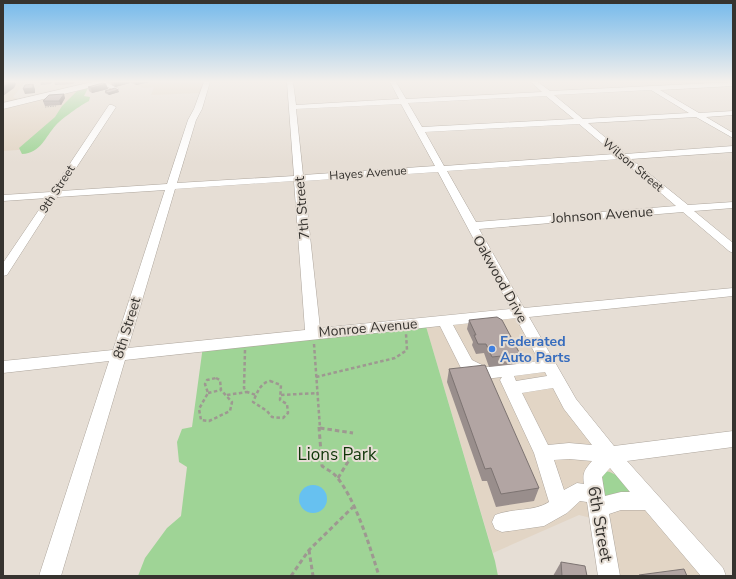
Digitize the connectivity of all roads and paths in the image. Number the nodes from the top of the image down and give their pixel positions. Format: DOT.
graph roads {
  1 [pos="111,109"];
  2 [pos="198,109"];
  3 [pos="293,109"];
  4 [pos="407,109"];
  5 [pos="567,109"];
  6 [pos="687,109"];
  7 [pos="733,113"];
  8 [pos="697,115"];
  9 [pos="582,121"];
  10 [pos="419,130"];
  11 [pos="733,136"];
  12 [pos="733,149"];
  13 [pos="623,156"];
  14 [pos="440,168"];
  15 [pos="299,178"];
  16 [pos="171,187"];
  17 [pos="54,195"];
  18 [pos="3,198"];
  19 [pos="733,205"];
  20 [pos="686,209"];
  21 [pos="471,226"];
  22 [pos="733,248"];
  23 [pos="3,272"];
  24 [pos="733,292"];
  25 [pos="520,313"];
  26 [pos="444,321"];
  27 [pos="405,325"];
  28 [pos="314,338"];
  29 [pos="246,341"];
  30 [pos="118,355"];
  31 [pos="3,366"];
  32 [pos="549,366"];
  33 [pos="504,371"];
  34 [pos="316,377"];
  35 [pos="557,381"];
  36 [pos="512,388"];
  37 [pos="221,390"];
  38 [pos="247,392"];
  39 [pos="208,393"];
  40 [pos="318,393"];
  41 [pos="227,395"];
  42 [pos="256,395"];
  43 [pos="281,395"];
  44 [pos="320,428"];
  45 [pos="353,433"];
  46 [pos="733,439"];
  47 [pos="543,453"];
  48 [pos="610,455"];
  49 [pos="349,460"];
  50 [pos="338,478"];
  51 [pos="596,501"];
  52 [pos="650,501"];
  53 [pos="560,506"];
  54 [pos="354,507"];
  55 [pos="502,522"];
  56 [pos="309,550"];
  57 [pos="50,576"];
  58 [pos="291,576"];
  59 [pos="313,576"];
  60 [pos="379,576"];
  61 [pos="609,576"];
  62 [pos="715,576"];
  1 -- 17 [label="street, 9th Street"];
  2 -- 16 [label="street, 8th Street"];
  3 -- 15 [label="street, 7th Street"];
  4 -- 10 [label="street, Oakwood Drive"];
  5 -- 9 [label="street, Wilson Street"];
  6 -- 8 [label="street"];
  7 -- 8 [label="street"];
  8 -- 9 [label="street"];
  8 -- 11 [label="street"];
  9 -- 10 [label="street"];
  9 -- 13 [label="street, Wilson Street"];
  10 -- 14 [label="street, Oakwood Drive"];
  12 -- 13 [label="street, Hayes Avenue"];
  13 -- 14 [label="street, Hayes Avenue"];
  13 -- 20 [label="street, Wilson Street"];
  14 -- 15 [label="street, Hayes Avenue"];
  14 -- 21 [label="street, Oakwood Drive"];
  15 -- 16 [label="street, Hayes Avenue"];
  15 -- 28 [label="street, 7th Street"];
  16 -- 17 [label="street, Hayes Avenue"];
  16 -- 30 [label="street, 8th Street"];
  17 -- 18 [label="street, Hayes Avenue"];
  17 -- 23 [label="street, 9th Street"];
  19 -- 20 [label="street, Johnson Avenue"];
  20 -- 21 [label="street, Johnson Avenue"];
  20 -- 22 [label="street, Wilson Street"];
  21 -- 25 [label="street, Oakwood Drive"];
  24 -- 25 [label="street, Monroe Avenue"];
  25 -- 26 [label="street, Monroe Avenue"];
  25 -- 32 [label="street, Oakwood Drive"];
  26 -- 27 [label="street, Monroe Avenue"];
  26 -- 33 [label="street"];
  27 -- 28 [label="street, Monroe Avenue"];
  27 -- 34 [label="path"];
  28 -- 29 [label="street, Monroe Avenue"];
  28 -- 34 [label="path"];
  29 -- 30 [label="street, Monroe Avenue"];
  29 -- 38 [label="path"];
  30 -- 31 [label="street, Monroe Avenue"];
  30 -- 57 [label="street, 8th Street"];
  32 -- 33 [label="street"];
  32 -- 35 [label="street, Oakwood Drive"];
  33 -- 36 [label="street"];
  34 -- 40 [label="path"];
  35 -- 36 [label="street"];
  35 -- 48 [label="street, Oakwood Drive"];
  36 -- 47 [label="street"];
  37 -- 39 [label="path"];
  37 -- 39 [label="path"];
  37 -- 41 [label="path"];
  38 -- 41 [label="path"];
  38 -- 42 [label="path"];
  39 -- 41 [label="path"];
  40 -- 43 [label="path"];
  40 -- 44 [label="path"];
  42 -- 43 [label="path"];
  42 -- 43 [label="path"];
  44 -- 45 [label="path"];
  44 -- 50 [label="path"];
  46 -- 48 [label="street"];
  47 -- 48 [label="street"];
  47 -- 53 [label="street"];
  48 -- 51 [label="street, 6th Street"];
  48 -- 52 [label="street, Oakwood Drive"];
  49 -- 50 [label="path"];
  50 -- 54 [label="path"];
  51 -- 52 [label="street"];
  51 -- 53 [label="street"];
  51 -- 61 [label="street, 6th Street"];
  52 -- 62 [label="street, Oakwood Drive"];
  53 -- 55 [label="street"];
  54 -- 56 [label="path"];
  54 -- 60 [label="path"];
  56 -- 58 [label="path"];
  56 -- 59 [label="path"];
}
